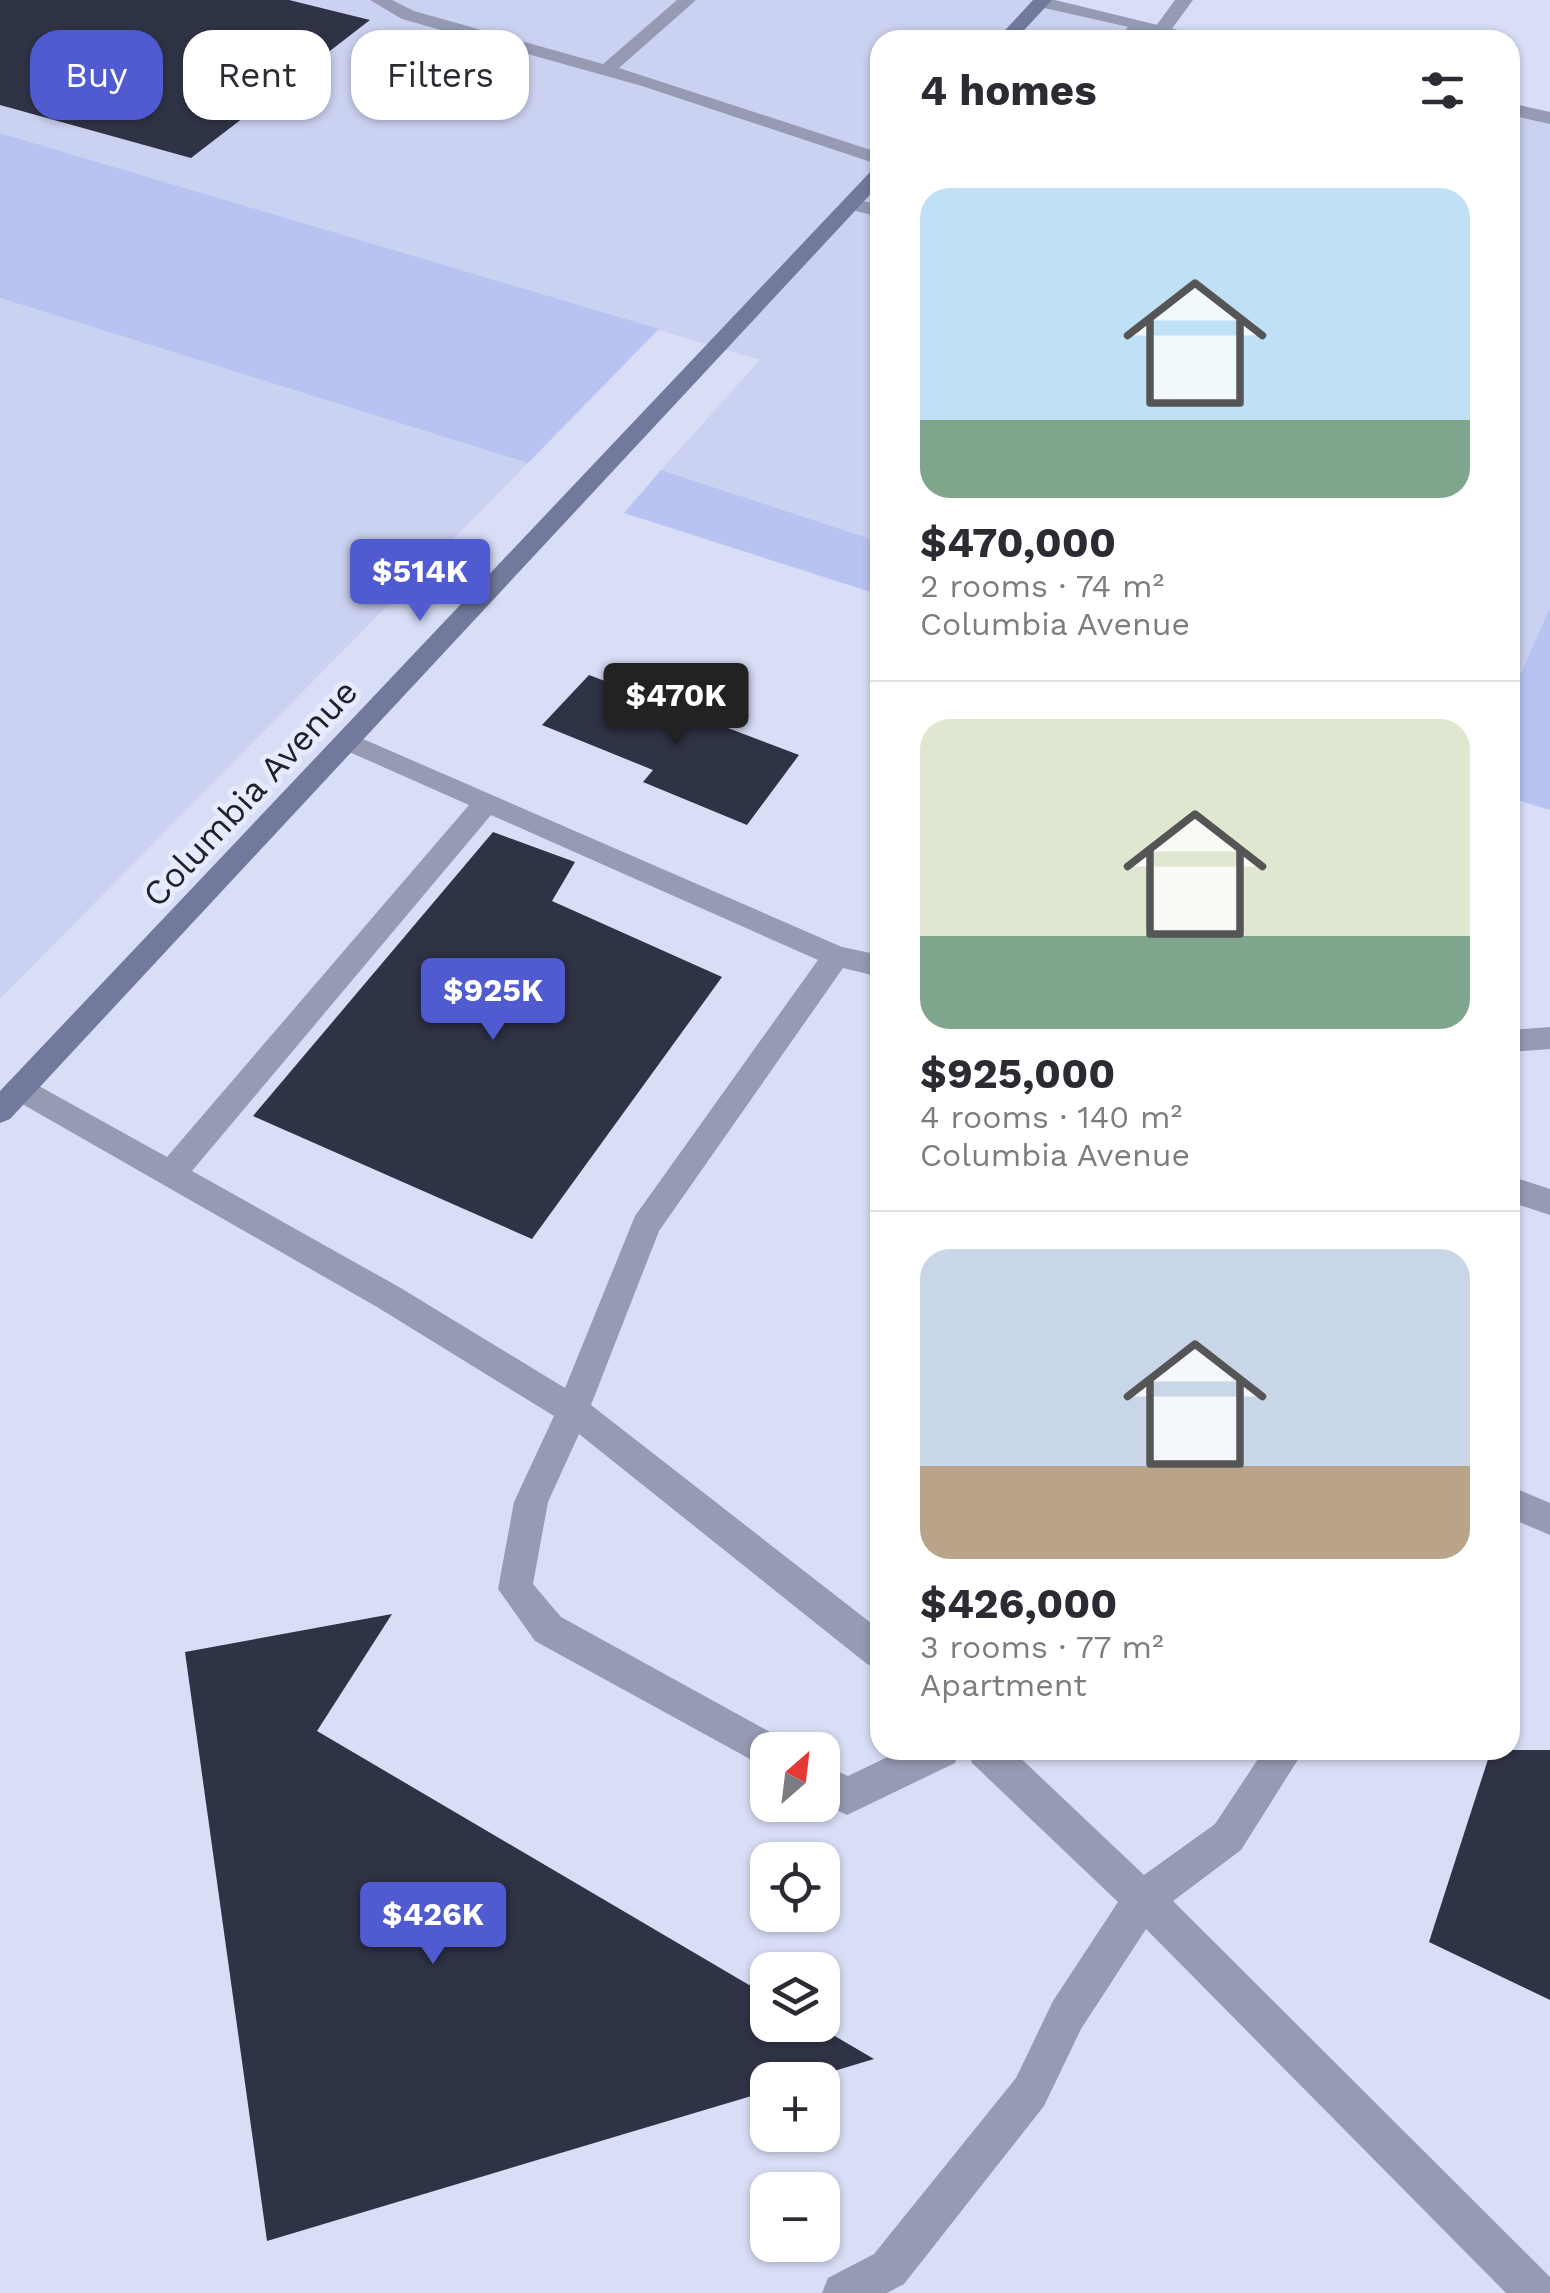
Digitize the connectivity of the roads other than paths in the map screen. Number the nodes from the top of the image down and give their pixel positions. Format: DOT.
graph roads {
  1 [pos="380,0"];
  2 [pos="688,0"];
  3 [pos="1184,0"];
  4 [pos="1042,1"];
  5 [pos="1139,24"];
  6 [pos="1015,30"];
  7 [pos="1134,30"];
  8 [pos="1162,30"];
  9 [pos="606,70"];
  10 [pos="1520,111"];
  11 [pos="1550,118"];
  12 [pos="870,156"];
  13 [pos="870,185"];
  14 [pos="852,204"];
  15 [pos="870,208"];
  16 [pos="347,741"];
  17 [pos="488,802"];
  18 [pos="836,956"];
  19 [pos="870,964"];
  20 [pos="1550,1038"];
  21 [pos="1520,1040"];
  22 [pos="10,1100"];
  23 [pos="171,1174"];
  24 [pos="1520,1192"];
  25 [pos="1550,1202"];
  26 [pos="573,1410"];
  27 [pos="1520,1506"];
  28 [pos="1550,1519"];
  29 [pos="870,1644"];
  30 [pos="750,1741"];
  31 [pos="921,1760"];
  32 [pos="996,1760"];
  33 [pos="1279,1760"];
  34 [pos="840,1792"];
  35 [pos="1144,1900"];
  36 [pos="843,2293"];
  37 [pos="1536,2293"];
  1 -- 9 [label="street"];
  2 -- 9 [label="street"];
  3 -- 8 [label="street"];
  4 -- 5 [label="street"];
  4 -- 6 [label="street"];
  5 -- 7 [label="street"];
  5 -- 8 [label="street"];
  9 -- 12 [label="street"];
  10 -- 11 [label="street"];
  13 -- 14 [label="street, Columbia Avenue"];
  14 -- 15 [label="street"];
  14 -- 16 [label="street, Columbia Avenue"];
  16 -- 17 [label="street"];
  16 -- 22 [label="street, Columbia Avenue"];
  17 -- 18 [label="street"];
  17 -- 23 [label="street"];
  18 -- 19 [label="street"];
  18 -- 26 [label="street"];
  20 -- 21 [label="street"];
  22 -- 23 [label="street"];
  23 -- 26 [label="street"];
  24 -- 25 [label="street"];
  26 -- 29 [label="street"];
  26 -- 30 [label="street"];
  27 -- 28 [label="street"];
  31 -- 34 [label="street"];
  32 -- 35 [label="street"];
  33 -- 35 [label="street"];
  35 -- 36 [label="street"];
  35 -- 37 [label="street"];
}
